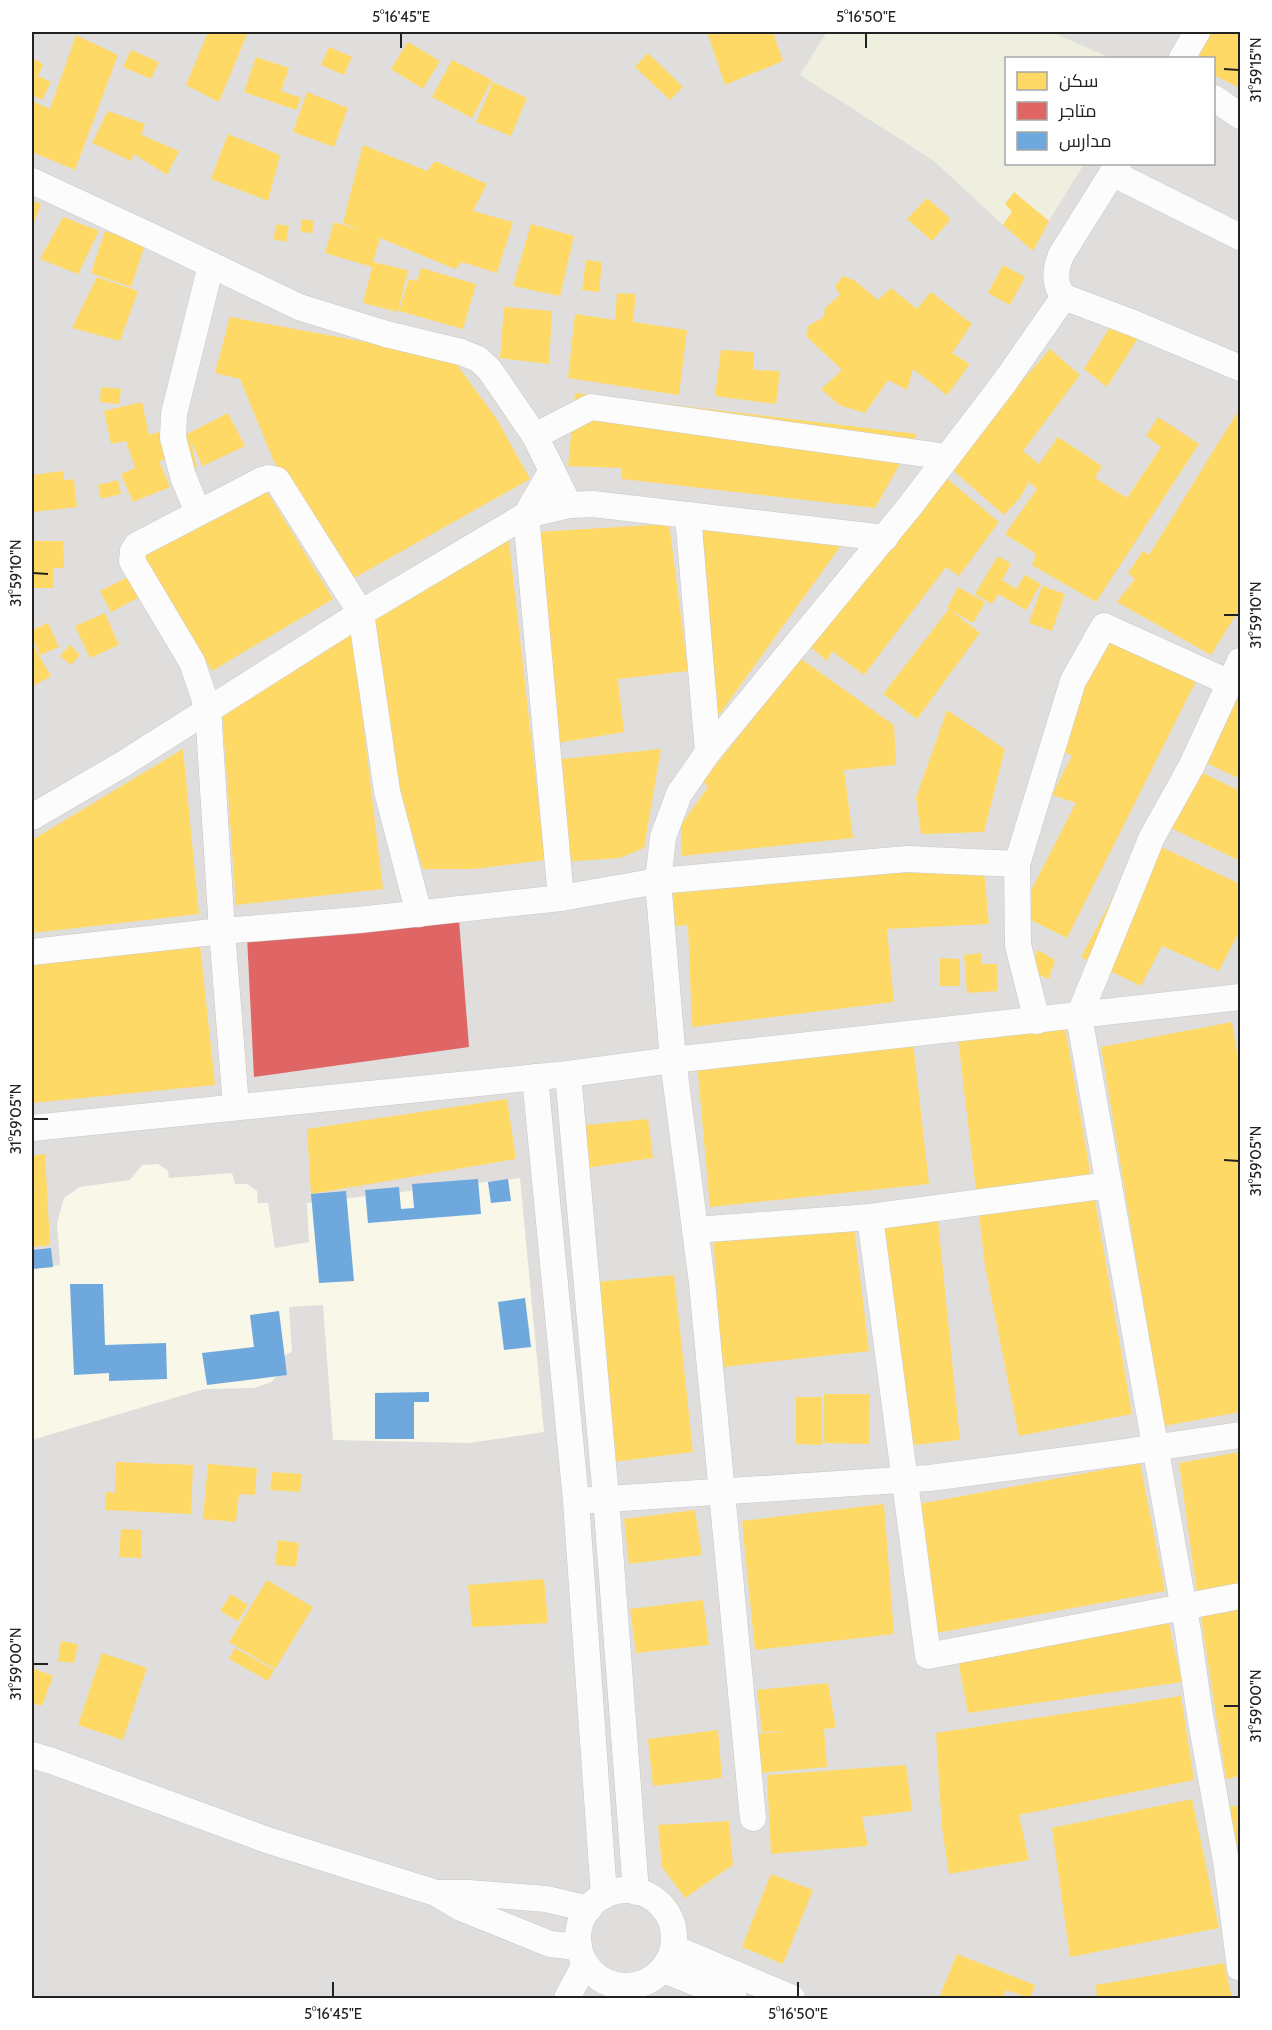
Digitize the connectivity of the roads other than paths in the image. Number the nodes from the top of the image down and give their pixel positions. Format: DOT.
graph roads {
  1 [pos="1197,32"];
  2 [pos="1183,57"];
  3 [pos="1215,99"];
  4 [pos="1240,116"];
  5 [pos="1115,168"];
  6 [pos="32,181"];
  7 [pos="1240,237"];
  8 [pos="211,265"];
  9 [pos="1064,297"];
  10 [pos="1240,368"];
  11 [pos="535,436"];
  12 [pos="947,457"];
  13 [pos="552,470"];
  14 [pos="569,505"];
  15 [pos="198,513"];
  16 [pos="526,515"];
  17 [pos="688,515"];
  18 [pos="885,538"];
  19 [pos="361,613"];
  20 [pos="1235,672"];
  21 [pos="208,709"];
  22 [pos="708,752"];
  23 [pos="32,817"];
  24 [pos="1017,864"];
  25 [pos="658,880"];
  26 [pos="561,898"];
  27 [pos="419,914"];
  28 [pos="222,931"];
  29 [pos="32,952"];
  30 [pos="1240,997"];
  31 [pos="1079,1016"];
  32 [pos="1037,1021"];
  33 [pos="673,1060"];
  34 [pos="568,1074"];
  35 [pos="535,1077"];
  36 [pos="236,1106"];
  37 [pos="32,1128"];
  38 [pos="1109,1185"];
  39 [pos="870,1217"];
  40 [pos="695,1230"];
  41 [pos="1240,1435"];
  42 [pos="1155,1448"];
  43 [pos="904,1480"];
  44 [pos="721,1491"];
  45 [pos="606,1498"];
  46 [pos="576,1501"];
  47 [pos="1240,1596"];
  48 [pos="1183,1607"];
  49 [pos="32,1755"];
  50 [pos="753,1818"];
  51 [pos="636,1892"];
  52 [pos="436,1893"];
  53 [pos="597,1903"];
  54 [pos="582,1956"];
  55 [pos="669,1959"];
  56 [pos="1240,1968"];
  57 [pos="621,1992"];
  58 [pos="567,1998"];
  59 [pos="734,1998"];
  60 [pos="792,1998"];
  1 -- 2 [label="street"];
  3 -- 4 [label="street"];
  5 -- 7 [label="street"];
  5 -- 9 [label="street"];
  6 -- 8 [label="street"];
  8 -- 11 [label="street"];
  8 -- 15 [label="street"];
  9 -- 10 [label="street"];
  9 -- 12 [label="street"];
  11 -- 12 [label="street"];
  11 -- 13 [label="street"];
  12 -- 18 [label="street"];
  13 -- 14 [label="street"];
  13 -- 16 [label="street"];
  14 -- 16 [label="street"];
  14 -- 17 [label="street"];
  15 -- 19 [label="street"];
  15 -- 21 [label="street"];
  16 -- 19 [label="street"];
  16 -- 26 [label="street"];
  17 -- 18 [label="street"];
  17 -- 22 [label="street"];
  18 -- 22 [label="street"];
  19 -- 21 [label="street"];
  19 -- 27 [label="street"];
  20 -- 24 [label="street"];
  20 -- 31 [label="street"];
  21 -- 23 [label="street"];
  21 -- 28 [label="street"];
  22 -- 25 [label="street"];
  24 -- 25 [label="street"];
  24 -- 32 [label="street"];
  25 -- 26 [label="street"];
  25 -- 33 [label="street"];
  26 -- 27 [label="street"];
  27 -- 28 [label="street"];
  28 -- 29 [label="street"];
  28 -- 36 [label="street"];
  30 -- 31 [label="street"];
  31 -- 32 [label="street"];
  31 -- 38 [label="street"];
  32 -- 33 [label="street"];
  33 -- 34 [label="street"];
  33 -- 40 [label="street"];
  34 -- 35 [label="street"];
  34 -- 45 [label="street"];
  35 -- 36 [label="street"];
  35 -- 46 [label="street"];
  36 -- 37 [label="street"];
  38 -- 39 [label="street"];
  38 -- 42 [label="street"];
  39 -- 40 [label="street"];
  39 -- 43 [label="street"];
  40 -- 44 [label="street"];
  41 -- 42 [label="street"];
  42 -- 43 [label="street"];
  42 -- 48 [label="street"];
  43 -- 44 [label="street"];
  43 -- 48 [label="street"];
  44 -- 45 [label="street"];
  44 -- 50 [label="street"];
  45 -- 46 [label="street"];
  45 -- 51 [label="street"];
  46 -- 53 [label="street"];
  47 -- 48 [label="street"];
  48 -- 56 [label="street"];
  49 -- 52 [label="street"];
  51 -- 53 [label="street"];
  51 -- 55 [label="street"];
  52 -- 53 [label="street"];
  52 -- 54 [label="street"];
  53 -- 54 [label="street"];
  54 -- 57 [label="street"];
  54 -- 58 [label="street"];
  55 -- 57 [label="street"];
  55 -- 59 [label="street"];
  55 -- 60 [label="street"];
}
